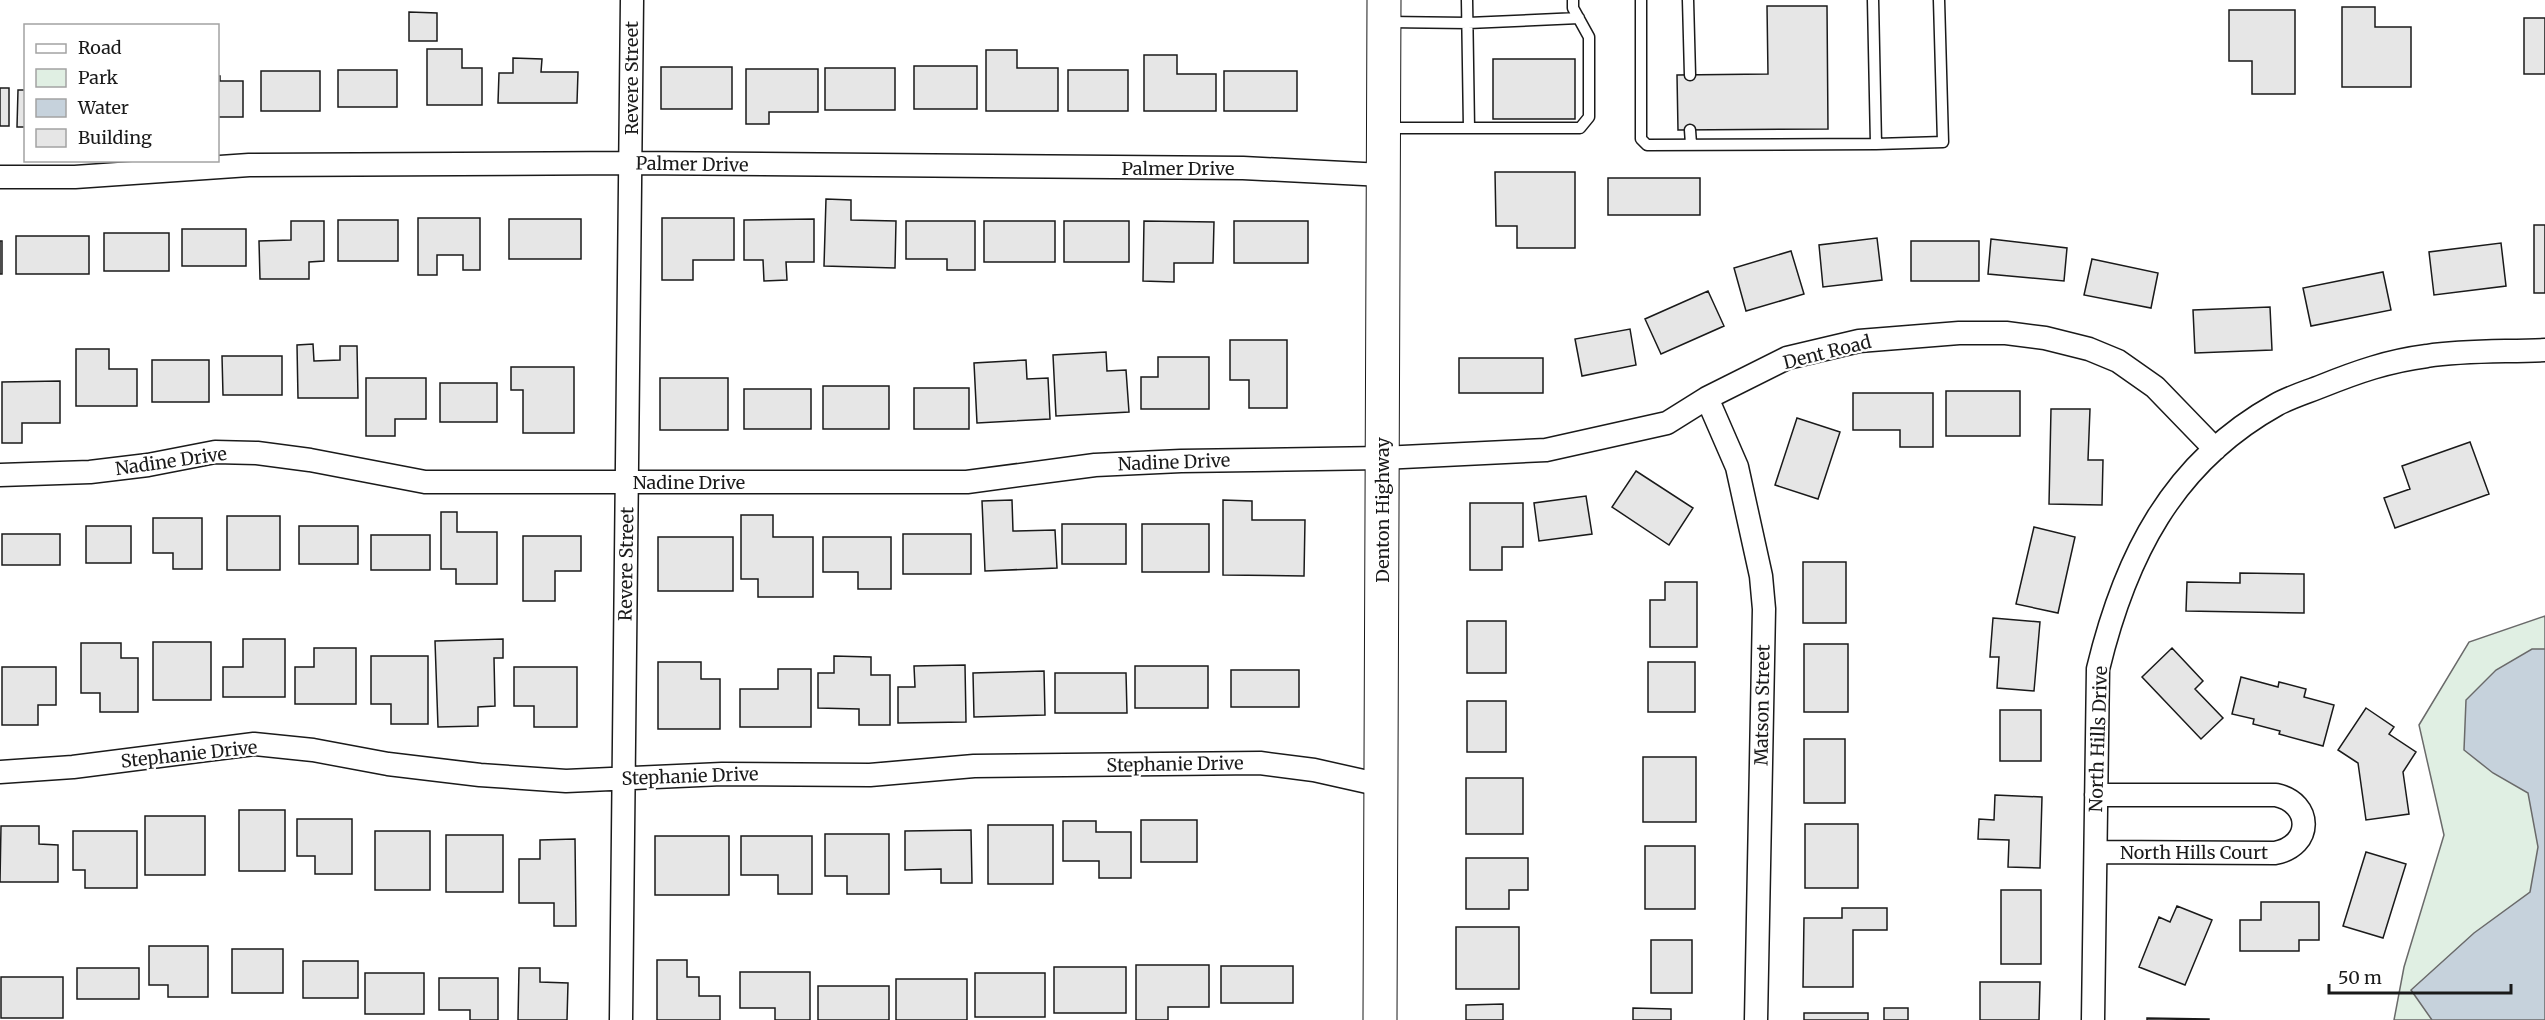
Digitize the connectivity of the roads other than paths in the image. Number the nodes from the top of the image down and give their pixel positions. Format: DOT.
graph roads {
  1 [pos="632,0"];
  2 [pos="1467,0"];
  3 [pos="1573,0"];
  4 [pos="1641,0"];
  5 [pos="1688,0"];
  6 [pos="1873,0"];
  7 [pos="1939,0"];
  8 [pos="1384,11"];
  9 [pos="1579,18"];
  10 [pos="1468,23"];
  11 [pos="1690,75"];
  12 [pos="1384,128"];
  13 [pos="1469,128"];
  14 [pos="1690,130"];
  15 [pos="1691,144"];
  16 [pos="1876,144"];
  17 [pos="631,163"];
  18 [pos="1383,176"];
  19 [pos="0,177"];
  20 [pos="2545,350"];
  21 [pos="1707,399"];
  22 [pos="2215,449"];
  23 [pos="1382,458"];
  24 [pos="0,475"];
  25 [pos="627,483"];
  26 [pos="0,772"];
  27 [pos="623,778"];
  28 [pos="1381,785"];
  29 [pos="2096,795"];
  30 [pos="2096,852"];
  31 [pos="621,1020"];
  32 [pos="1380,1020"];
  33 [pos="1756,1020"];
  34 [pos="2093,1020"];
  1 -- 17 [label="street, Revere Street"];
  2 -- 10 [label="lane"];
  3 -- 9 [label="lane"];
  4 -- 15 [label="lane"];
  5 -- 11 [label="lane"];
  6 -- 16 [label="lane"];
  7 -- 16 [label="lane"];
  8 -- 10 [label="lane"];
  8 -- 12 [label="main road, Denton Highway"];
  9 -- 10 [label="lane"];
  9 -- 13 [label="lane"];
  10 -- 13 [label="lane"];
  12 -- 13 [label="lane"];
  12 -- 18 [label="main road, Denton Highway"];
  14 -- 15 [label="lane"];
  15 -- 16 [label="lane"];
  17 -- 18 [label="street, Palmer Drive"];
  17 -- 19 [label="street, Palmer Drive"];
  17 -- 25 [label="street, Revere Street"];
  18 -- 23 [label="main road, Denton Highway"];
  20 -- 22 [label="street, North Hills Drive"];
  21 -- 22 [label="street, Dent Road"];
  21 -- 23 [label="street, Dent Road"];
  21 -- 33 [label="street, Matson Street"];
  22 -- 29 [label="street, North Hills Drive"];
  23 -- 25 [label="street, Nadine Drive"];
  23 -- 28 [label="main road, Denton Highway"];
  24 -- 25 [label="street, Nadine Drive"];
  25 -- 27 [label="street, Revere Street"];
  26 -- 27 [label="street, Stephanie Drive"];
  27 -- 28 [label="street, Stephanie Drive"];
  27 -- 31 [label="street, Revere Street"];
  28 -- 32 [label="main road, Denton Highway"];
  29 -- 30 [label="street, North Hills Drive"];
  29 -- 30 [label="street, North Hills Court"];
  30 -- 34 [label="street, North Hills Drive"];
}
